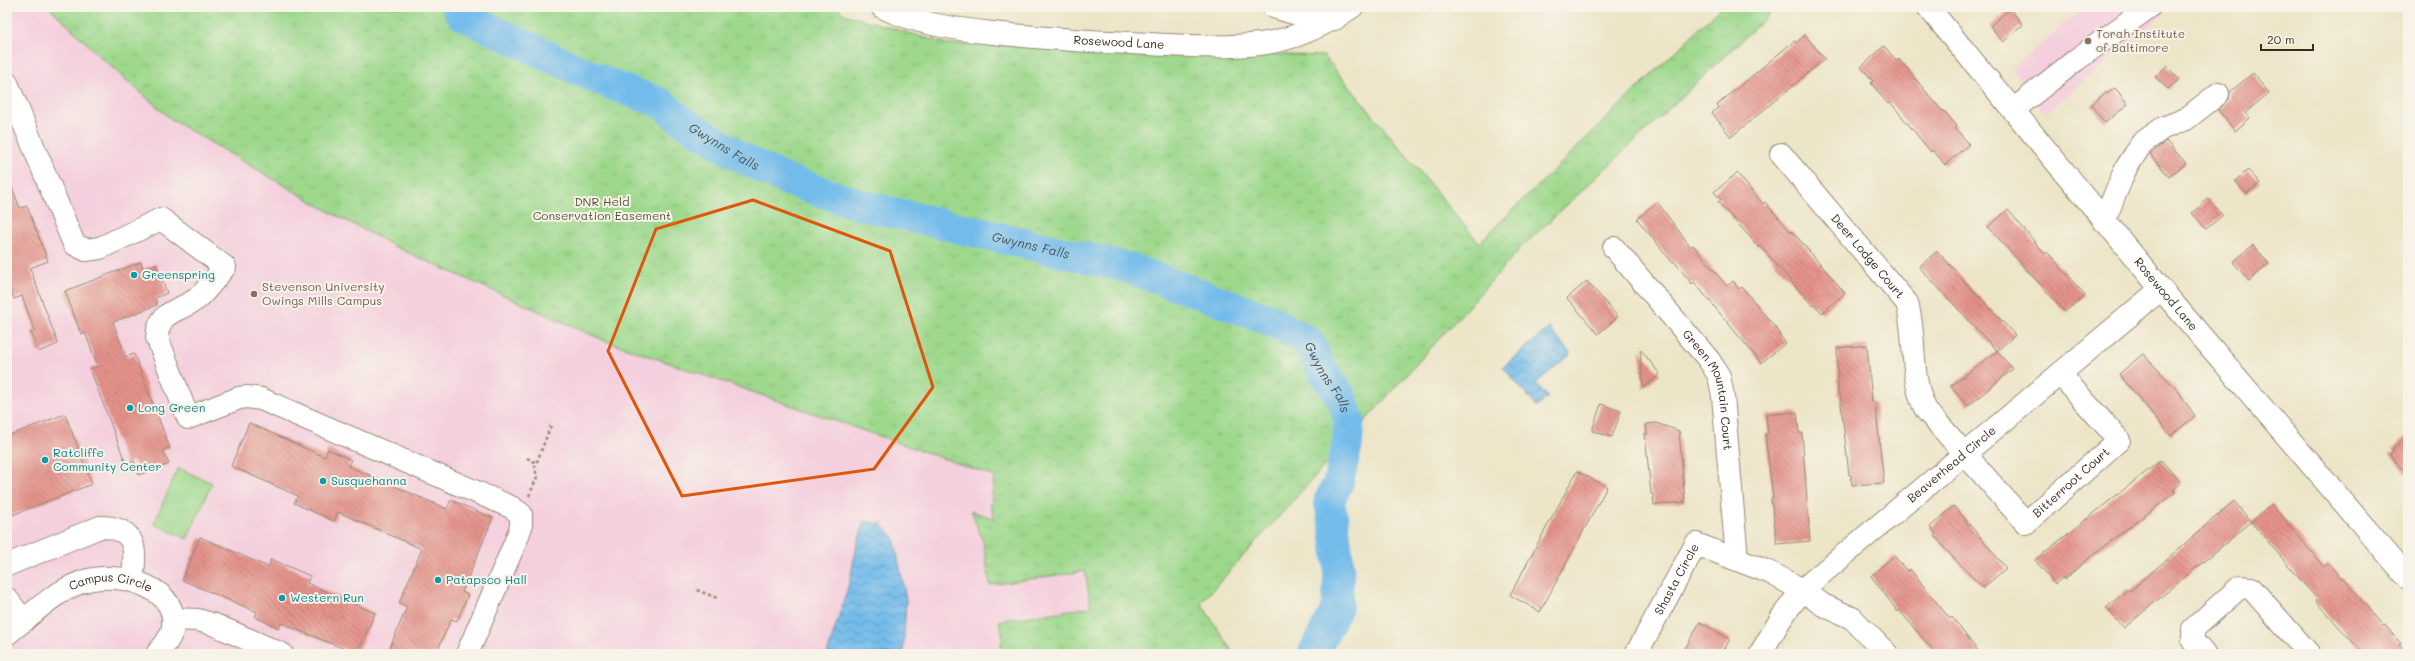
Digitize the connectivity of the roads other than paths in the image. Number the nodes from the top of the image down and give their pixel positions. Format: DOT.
graph roads {
  1 [pos="882,7"];
  2 [pos="1273,7"];
  3 [pos="1352,7"];
  4 [pos="2149,7"];
  5 [pos="1935,10"];
  6 [pos="1334,19"];
  7 [pos="7,83"];
  8 [pos="2218,94"];
  9 [pos="2013,110"];
  10 [pos="1781,154"];
  11 [pos="2104,221"];
  12 [pos="1614,248"];
  13 [pos="2161,289"];
  14 [pos="2060,374"];
  15 [pos="1965,453"];
  16 [pos="1737,559"];
  17 [pos="7,565"];
  18 [pos="2408,578"];
  19 [pos="132,580"];
  20 [pos="1802,590"];
  21 [pos="7,599"];
  22 [pos="173,619"];
  23 [pos="24,621"];
  24 [pos="7,634"];
  25 [pos="157,654"];
  26 [pos="282,654"];
  27 [pos="468,654"];
  28 [pos="1636,654"];
  29 [pos="1760,654"];
  30 [pos="1888,654"];
  31 [pos="2204,654"];
  32 [pos="2309,654"];
  1 -- 6 [label="street, Rosewood Lane"];
  2 -- 6 [label="street"];
  3 -- 6 [label="street, Rosewood Lane"];
  4 -- 9 [label="street"];
  5 -- 9 [label="street, Rosewood Lane"];
  7 -- 27 [label="street"];
  8 -- 11 [label="street"];
  9 -- 11 [label="street, Rosewood Lane"];
  10 -- 15 [label="street, Deer Lodge Court"];
  11 -- 13 [label="street, Rosewood Lane"];
  12 -- 16 [label="street, Green Mountain Court"];
  13 -- 14 [label="street, Beaverhead Circle"];
  13 -- 18 [label="street, Rosewood Lane"];
  14 -- 15 [label="street, Beaverhead Circle"];
  14 -- 15 [label="street, Bitterroot Court"];
  15 -- 20 [label="street, Beaverhead Circle"];
  16 -- 20 [label="street, Shasta Circle"];
  16 -- 28 [label="street, Shasta Circle"];
  17 -- 19 [label="street"];
  19 -- 22 [label="street, Campus Circle"];
  19 -- 23 [label="street, Campus Circle"];
  20 -- 29 [label="street, Beaverhead Circle"];
  20 -- 30 [label="street, Shasta Circle"];
  21 -- 23 [label="street"];
  22 -- 25 [label="street"];
  22 -- 26 [label="street"];
  23 -- 24 [label="street, Campus Circle"];
  31 -- 32 [label="street"];
}
